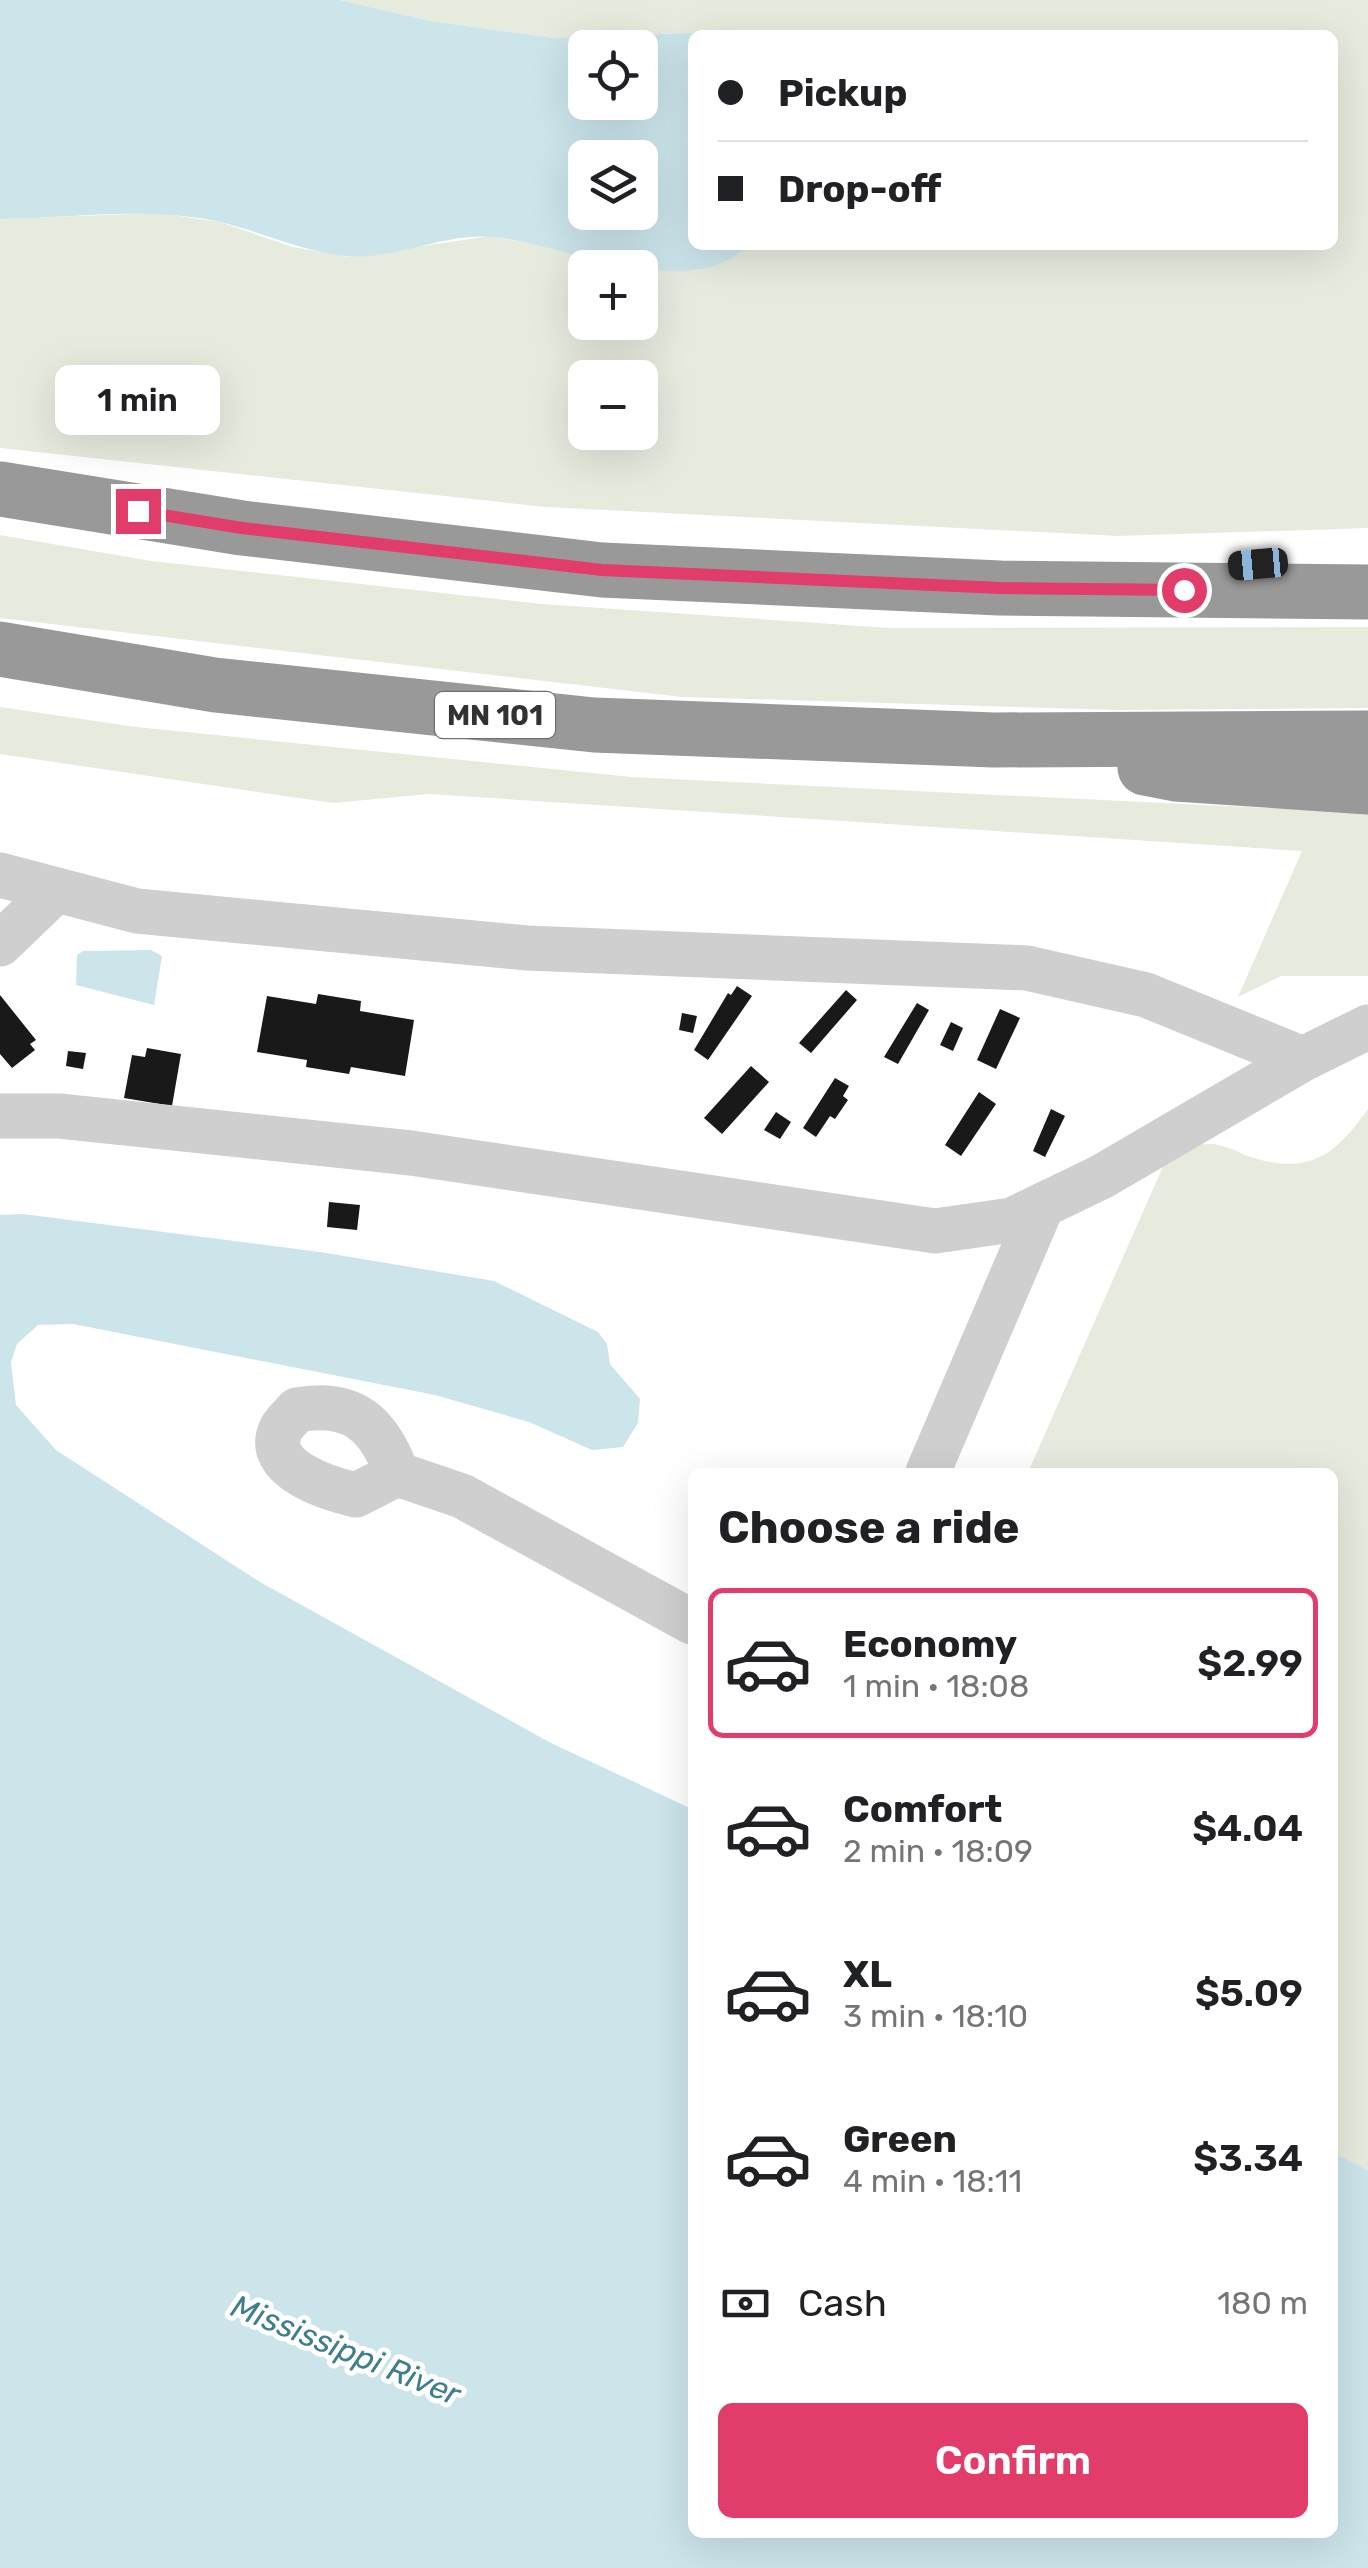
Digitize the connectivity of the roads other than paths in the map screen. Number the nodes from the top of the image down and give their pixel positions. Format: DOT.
graph roads {
  1 [pos="0,488"];
  2 [pos="1368,554"];
  3 [pos="1000,588"];
  4 [pos="1368,592"];
  5 [pos="0,649"];
  6 [pos="1368,738"];
  7 [pos="994,740"];
  8 [pos="1368,787"];
  9 [pos="0,875"];
  10 [pos="56,890"];
  11 [pos="0,944"];
  12 [pos="1368,1026"];
  13 [pos="1303,1059"];
  14 [pos="0,1078"];
  15 [pos="15,1115"];
  16 [pos="1042,1206"];
  17 [pos="930,1468"];
  18 [pos="397,1474"];
  19 [pos="688,1620"];
  1 -- 3 [label="highway"];
  2 -- 3 [label="highway"];
  3 -- 4 [label="highway"];
  5 -- 7 [label="highway, MN 101"];
  6 -- 7 [label="highway, MN 101"];
  7 -- 8 [label="highway"];
  9 -- 10 [label="street"];
  10 -- 11 [label="street"];
  10 -- 13 [label="street"];
  12 -- 13 [label="street"];
  13 -- 16 [label="street"];
  14 -- 15 [label="street"];
  15 -- 16 [label="street"];
  16 -- 17 [label="street"];
  18 -- 19 [label="street"];
}
